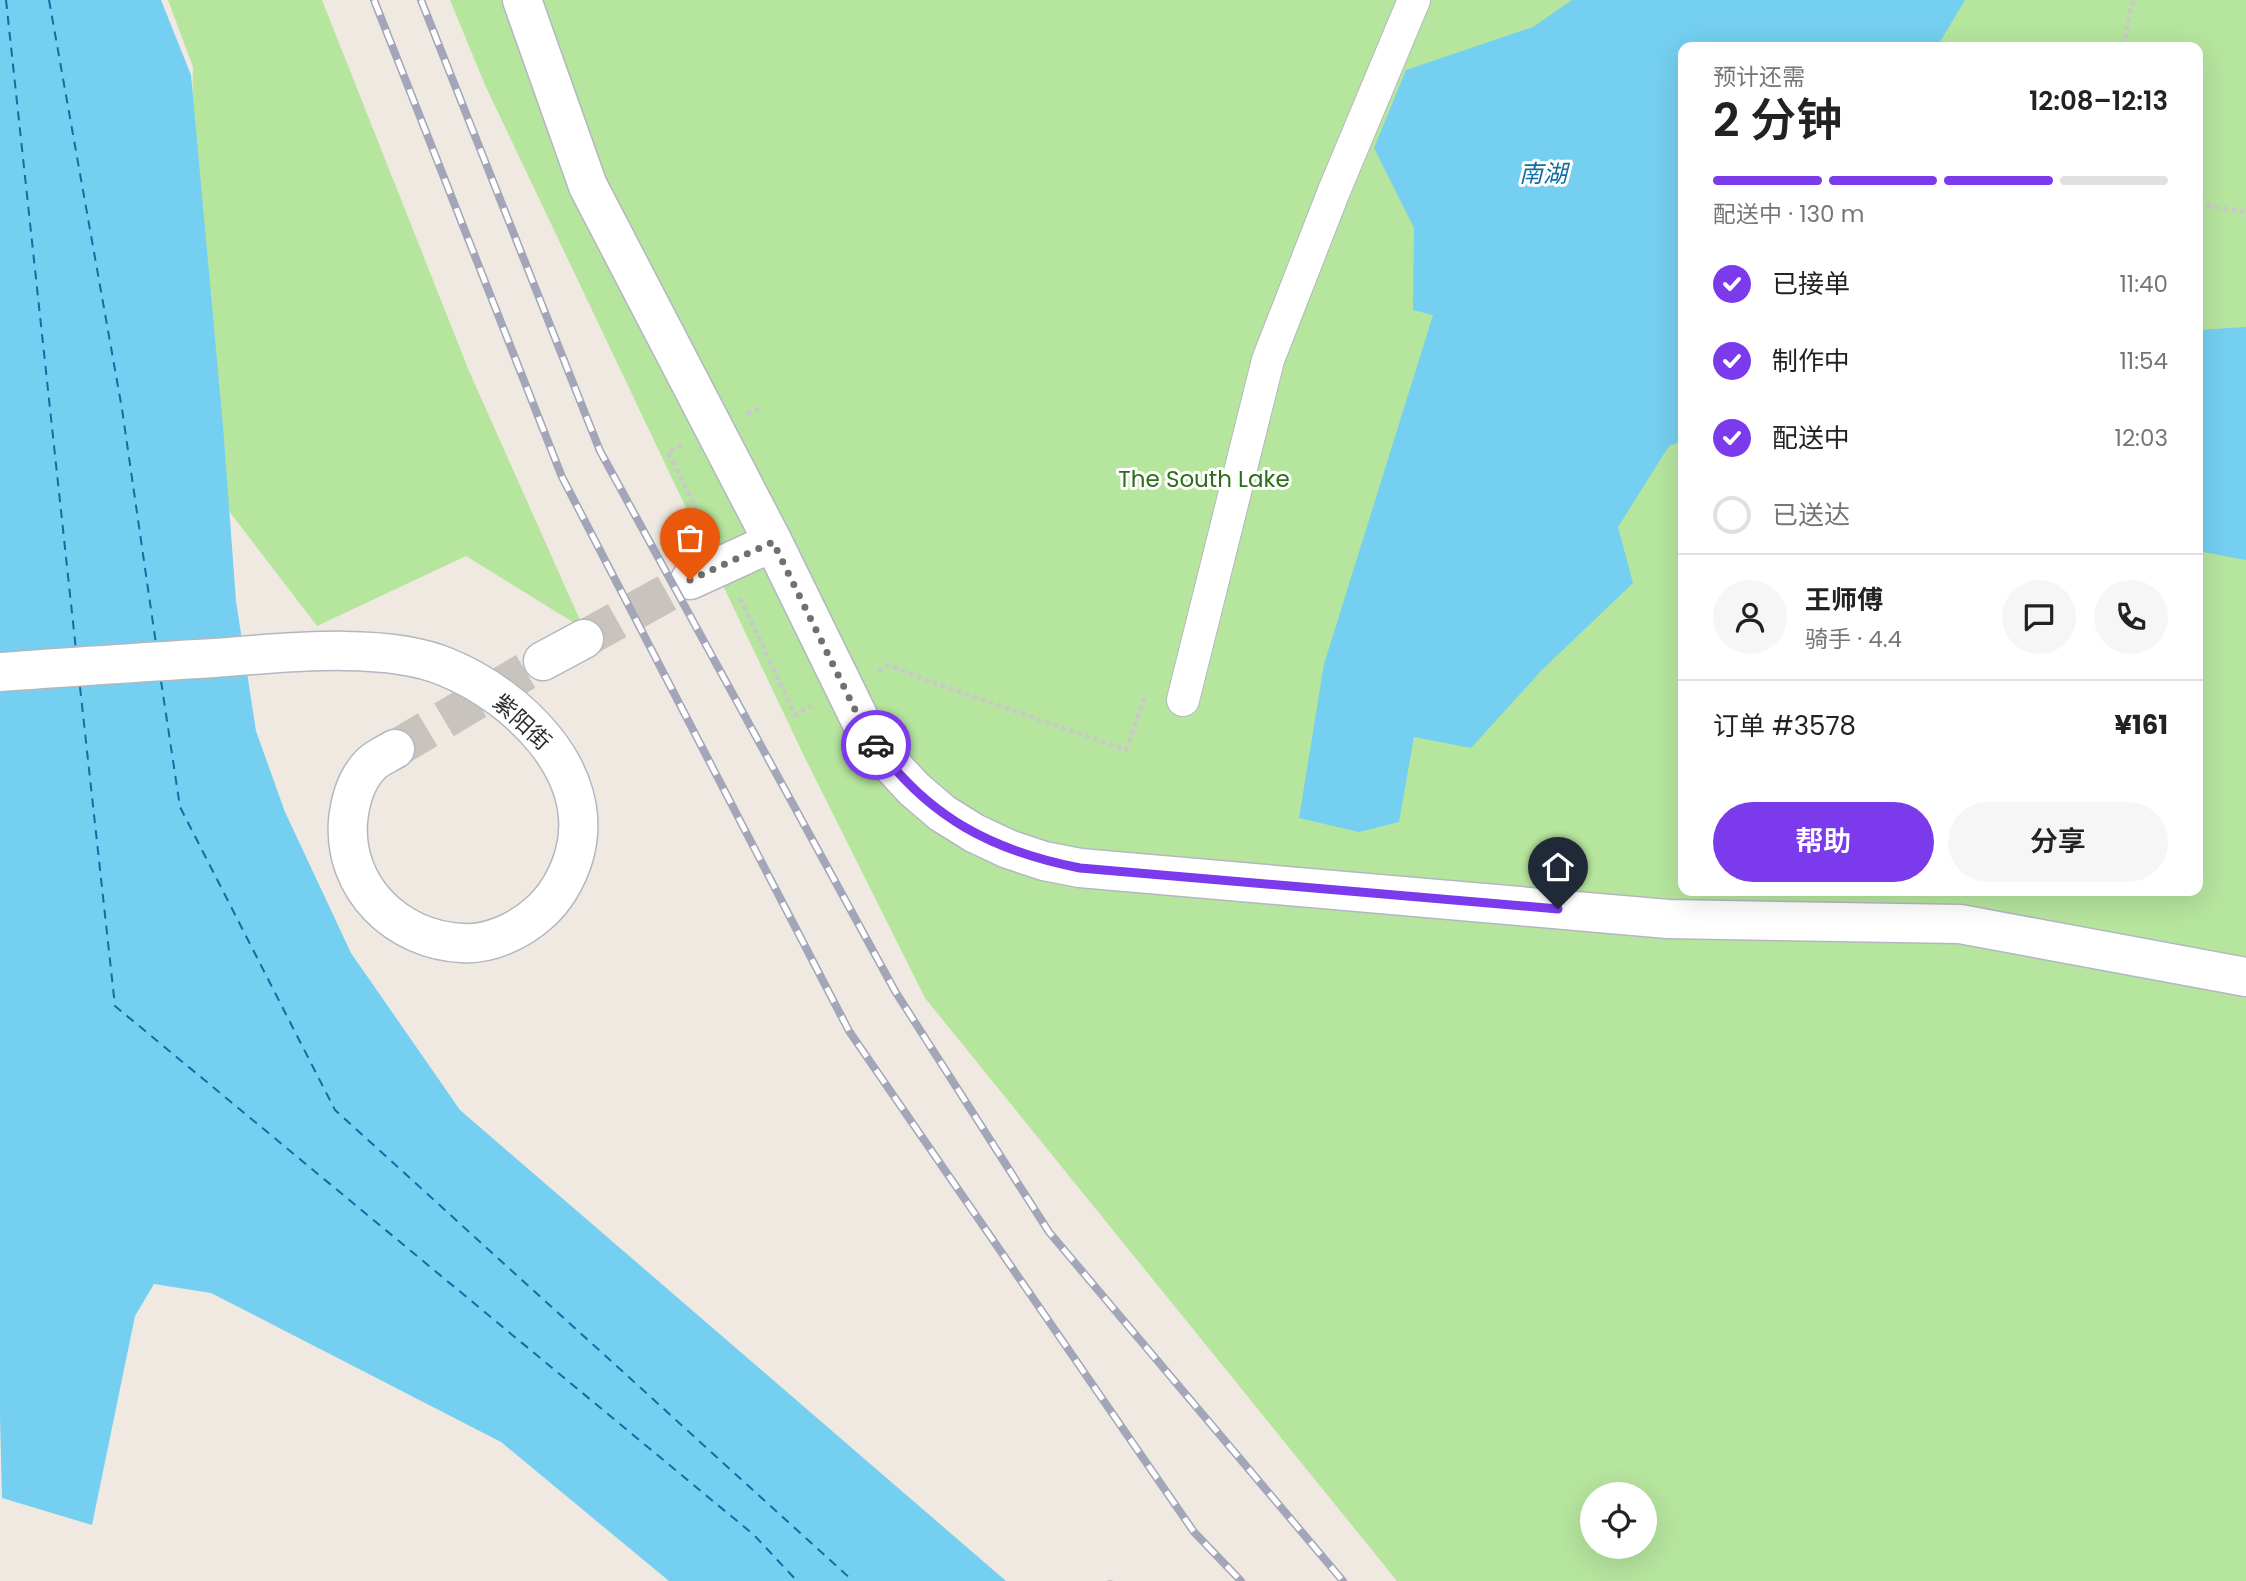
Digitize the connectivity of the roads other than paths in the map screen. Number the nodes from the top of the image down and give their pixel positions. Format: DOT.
graph roads {
  1 [pos="522,0"];
  2 [pos="1414,0"];
  3 [pos="773,542"];
  4 [pos="690,580"];
  5 [pos="584,639"];
  6 [pos="543,661"];
  7 [pos="0,672"];
  8 [pos="1183,701"];
  9 [pos="395,749"];
  10 [pos="2246,977"];
  1 -- 3 [label="street"];
  2 -- 8 [label="street"];
  3 -- 4 [label="street"];
  3 -- 10 [label="street"];
  5 -- 6 [label="street"];
  7 -- 9 [label="street, 紫阳街"];
}
